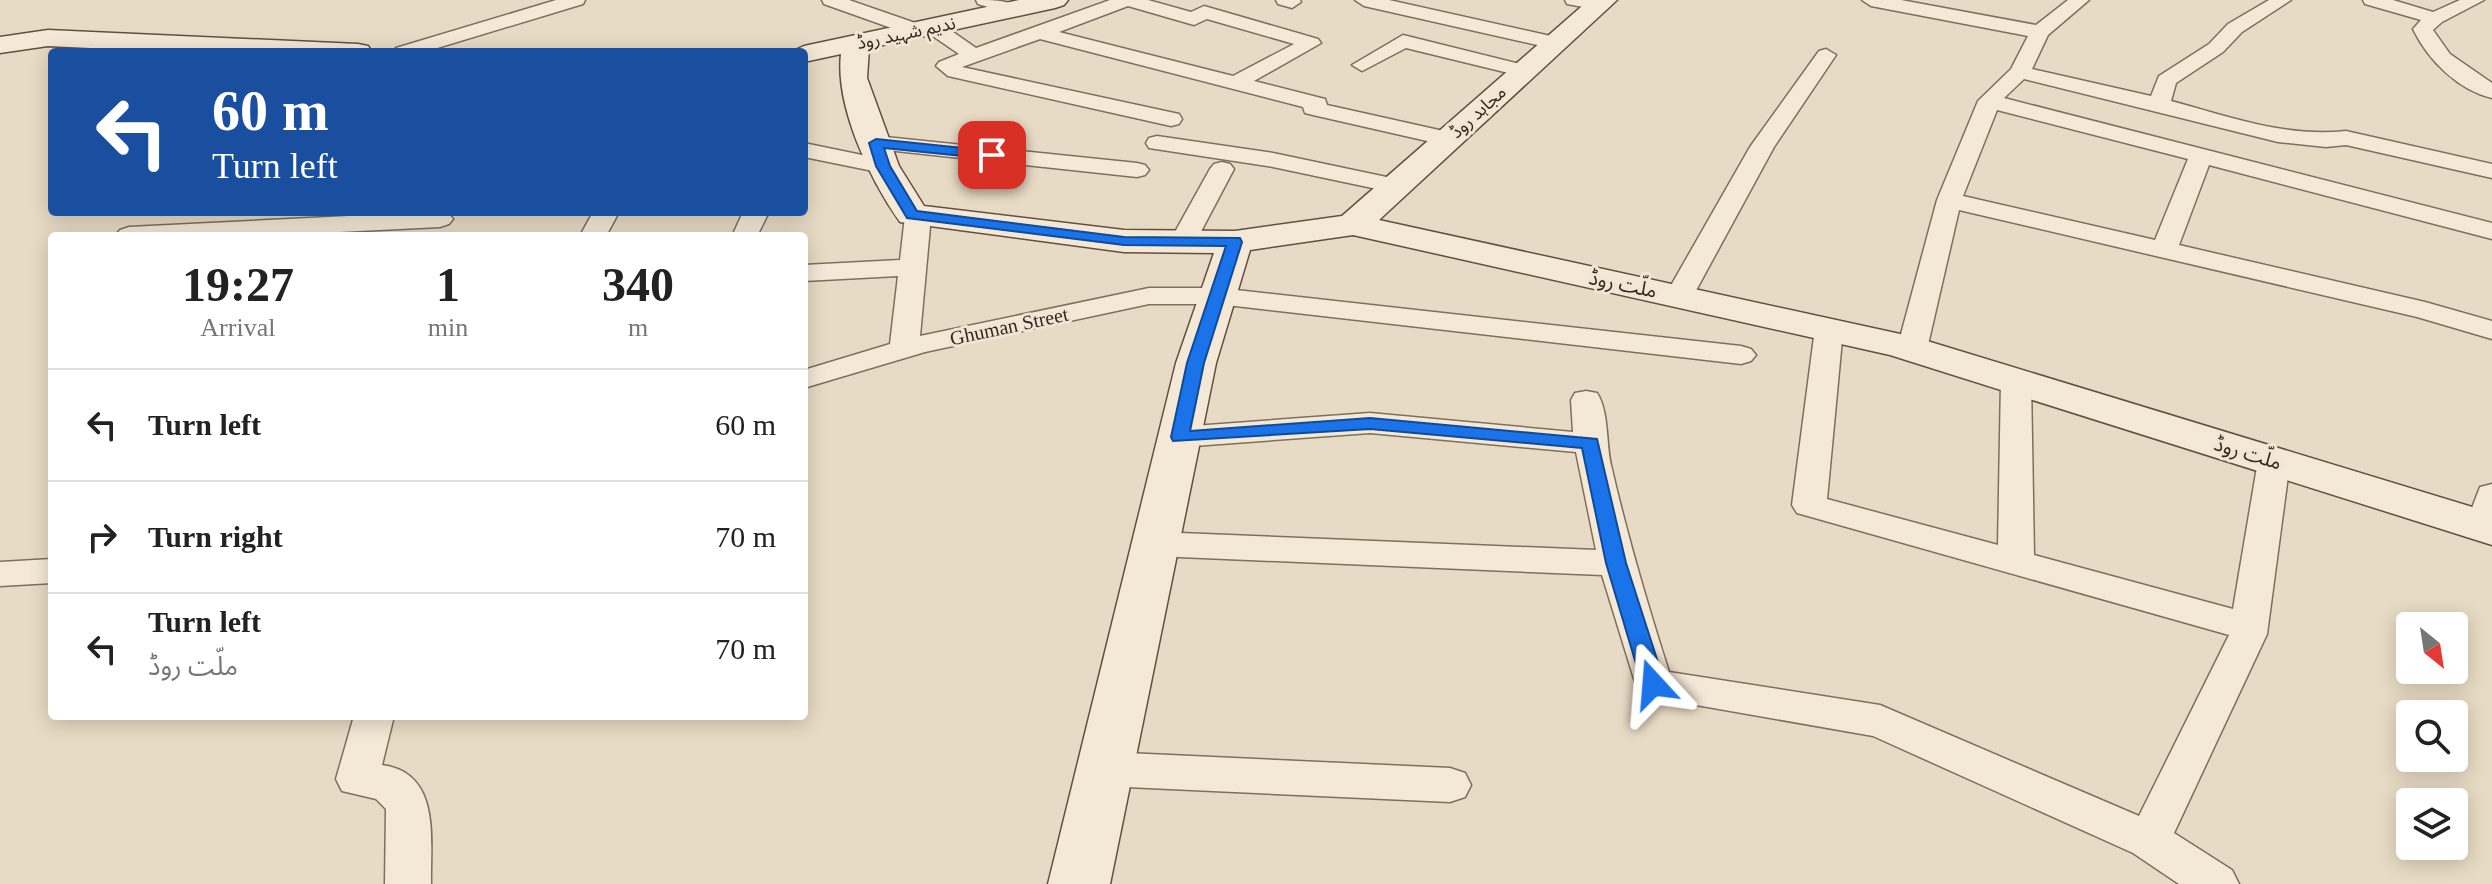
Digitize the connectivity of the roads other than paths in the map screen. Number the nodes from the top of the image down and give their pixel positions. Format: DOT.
graph roads {
  1 [pos="576,0"];
  2 [pos="831,0"];
  3 [pos="985,0"];
  4 [pos="1055,0"];
  5 [pos="1128,0"];
  6 [pos="1364,0"];
  7 [pos="1871,0"];
  8 [pos="2282,0"];
  9 [pos="2372,0"];
  10 [pos="2475,0"];
  11 [pos="1592,1"];
  12 [pos="2067,3"];
  13 [pos="1014,9"];
  14 [pos="2435,18"];
  15 [pos="926,29"];
  16 [pos="1038,32"];
  17 [pos="2040,32"];
  18 [pos="1555,43"];
  19 [pos="856,44"];
  20 [pos="0,45"];
  21 [pos="269,48"];
  22 [pos="416,48"];
  23 [pos="808,53"];
  24 [pos="1826,55"];
  25 [pos="974,56"];
  26 [pos="1362,65"];
  27 [pos="1525,71"];
  28 [pos="2020,72"];
  29 [pos="1235,83"];
  30 [pos="2492,92"];
  31 [pos="1989,101"];
  32 [pos="2159,104"];
  33 [pos="1171,119"];
  34 [pos="1449,139"];
  35 [pos="1157,143"];
  36 [pos="808,150"];
  37 [pos="879,155"];
  38 [pos="2201,156"];
  39 [pos="1222,169"];
  40 [pos="1137,170"];
  41 [pos="2492,171"];
  42 [pos="1396,186"];
  43 [pos="1949,200"];
  44 [pos="918,216"];
  45 [pos="437,222"];
  46 [pos="1353,225"];
  47 [pos="2492,231"];
  48 [pos="200,232"];
  49 [pos="1183,241"];
  50 [pos="1235,242"];
  51 [pos="2164,250"];
  52 [pos="913,267"];
  53 [pos="808,273"];
  54 [pos="1218,296"];
  55 [pos="1679,296"];
  56 [pos="1829,329"];
  57 [pos="2492,330"];
  58 [pos="1912,349"];
  59 [pos="904,350"];
  60 [pos="1741,355"];
  61 [pos="808,378"];
  62 [pos="2016,381"];
  63 [pos="1586,400"];
  64 [pos="1180,437"];
  65 [pos="1590,443"];
  66 [pos="2274,461"];
  67 [pos="2489,517"];
  68 [pos="1156,544"];
  69 [pos="1616,563"];
  70 [pos="2016,563"];
  71 [pos="48,571"];
  72 [pos="0,574"];
  73 [pos="2249,627"];
  74 [pos="373,720"];
  75 [pos="1105,769"];
  76 [pos="1450,785"];
  77 [pos="2149,840"];
  78 [pos="408,884"];
  79 [pos="1079,884"];
  80 [pos="2216,884"];
  1 -- 22 [label="street"];
  2 -- 15 [label="street"];
  3 -- 13 [label="street"];
  4 -- 13 [label="street, ندیم شہید روڈ"];
  5 -- 16 [label="street"];
  5 -- 29 [label="street"];
  6 -- 18 [label="street"];
  7 -- 17 [label="street"];
  8 -- 32 [label="street"];
  9 -- 14 [label="street"];
  10 -- 14 [label="street"];
  11 -- 18 [label="street, مجاہد روڈ"];
  12 -- 17 [label="street"];
  13 -- 15 [label="street, ندیم شہید روڈ"];
  14 -- 30 [label="street"];
  15 -- 19 [label="street, ندیم شہید روڈ"];
  15 -- 25 [label="street"];
  16 -- 25 [label="street"];
  16 -- 29 [label="street"];
  17 -- 28 [label="street"];
  18 -- 27 [label="street, مجاہد روڈ"];
  19 -- 23 [label="street, ندیم شہید روڈ"];
  19 -- 37 [label="street"];
  20 -- 21 [label="street"];
  24 -- 55 [label="street"];
  25 -- 33 [label="street"];
  26 -- 27 [label="street"];
  27 -- 34 [label="street, مجاہد روڈ"];
  28 -- 31 [label="street"];
  28 -- 32 [label="street"];
  29 -- 34 [label="street"];
  31 -- 38 [label="street"];
  31 -- 43 [label="street"];
  32 -- 41 [label="street"];
  34 -- 42 [label="street, مجاہد روڈ"];
  35 -- 42 [label="street"];
  36 -- 37 [label="street"];
  37 -- 40 [label="street"];
  37 -- 44 [label="street"];
  38 -- 47 [label="street"];
  38 -- 51 [label="street"];
  39 -- 49 [label="street"];
  42 -- 46 [label="street, مجاہد روڈ"];
  43 -- 51 [label="street"];
  43 -- 58 [label="street"];
  44 -- 49 [label="street, ملّت روڈ"];
  44 -- 52 [label="street"];
  45 -- 48 [label="street"];
  46 -- 50 [label="street, ملّت روڈ"];
  46 -- 55 [label="street, ملّت روڈ"];
  49 -- 50 [label="street, ملّت روڈ"];
  50 -- 54 [label="street"];
  51 -- 57 [label="street"];
  52 -- 53 [label="street"];
  52 -- 59 [label="street"];
  54 -- 59 [label="street, Ghuman Street"];
  54 -- 60 [label="street, Ghuman Street"];
  54 -- 64 [label="street"];
  55 -- 56 [label="street, ملّت روڈ"];
  56 -- 58 [label="street, ملّت روڈ"];
  56 -- 70 [label="street"];
  58 -- 62 [label="street, ملّت روڈ"];
  59 -- 61 [label="street, Ghuman Street"];
  62 -- 66 [label="street, ملّت روڈ"];
  62 -- 70 [label="street"];
  63 -- 65 [label="street"];
  64 -- 65 [label="street"];
  64 -- 68 [label="street"];
  65 -- 69 [label="street"];
  66 -- 67 [label="street, ملّت روڈ"];
  66 -- 73 [label="street"];
  68 -- 69 [label="street"];
  68 -- 75 [label="street"];
  69 -- 77 [label="street"];
  70 -- 73 [label="street"];
  71 -- 72 [label="street"];
  73 -- 77 [label="street"];
  74 -- 78 [label="street"];
  75 -- 76 [label="street"];
  75 -- 79 [label="street"];
  77 -- 80 [label="street"];
}
